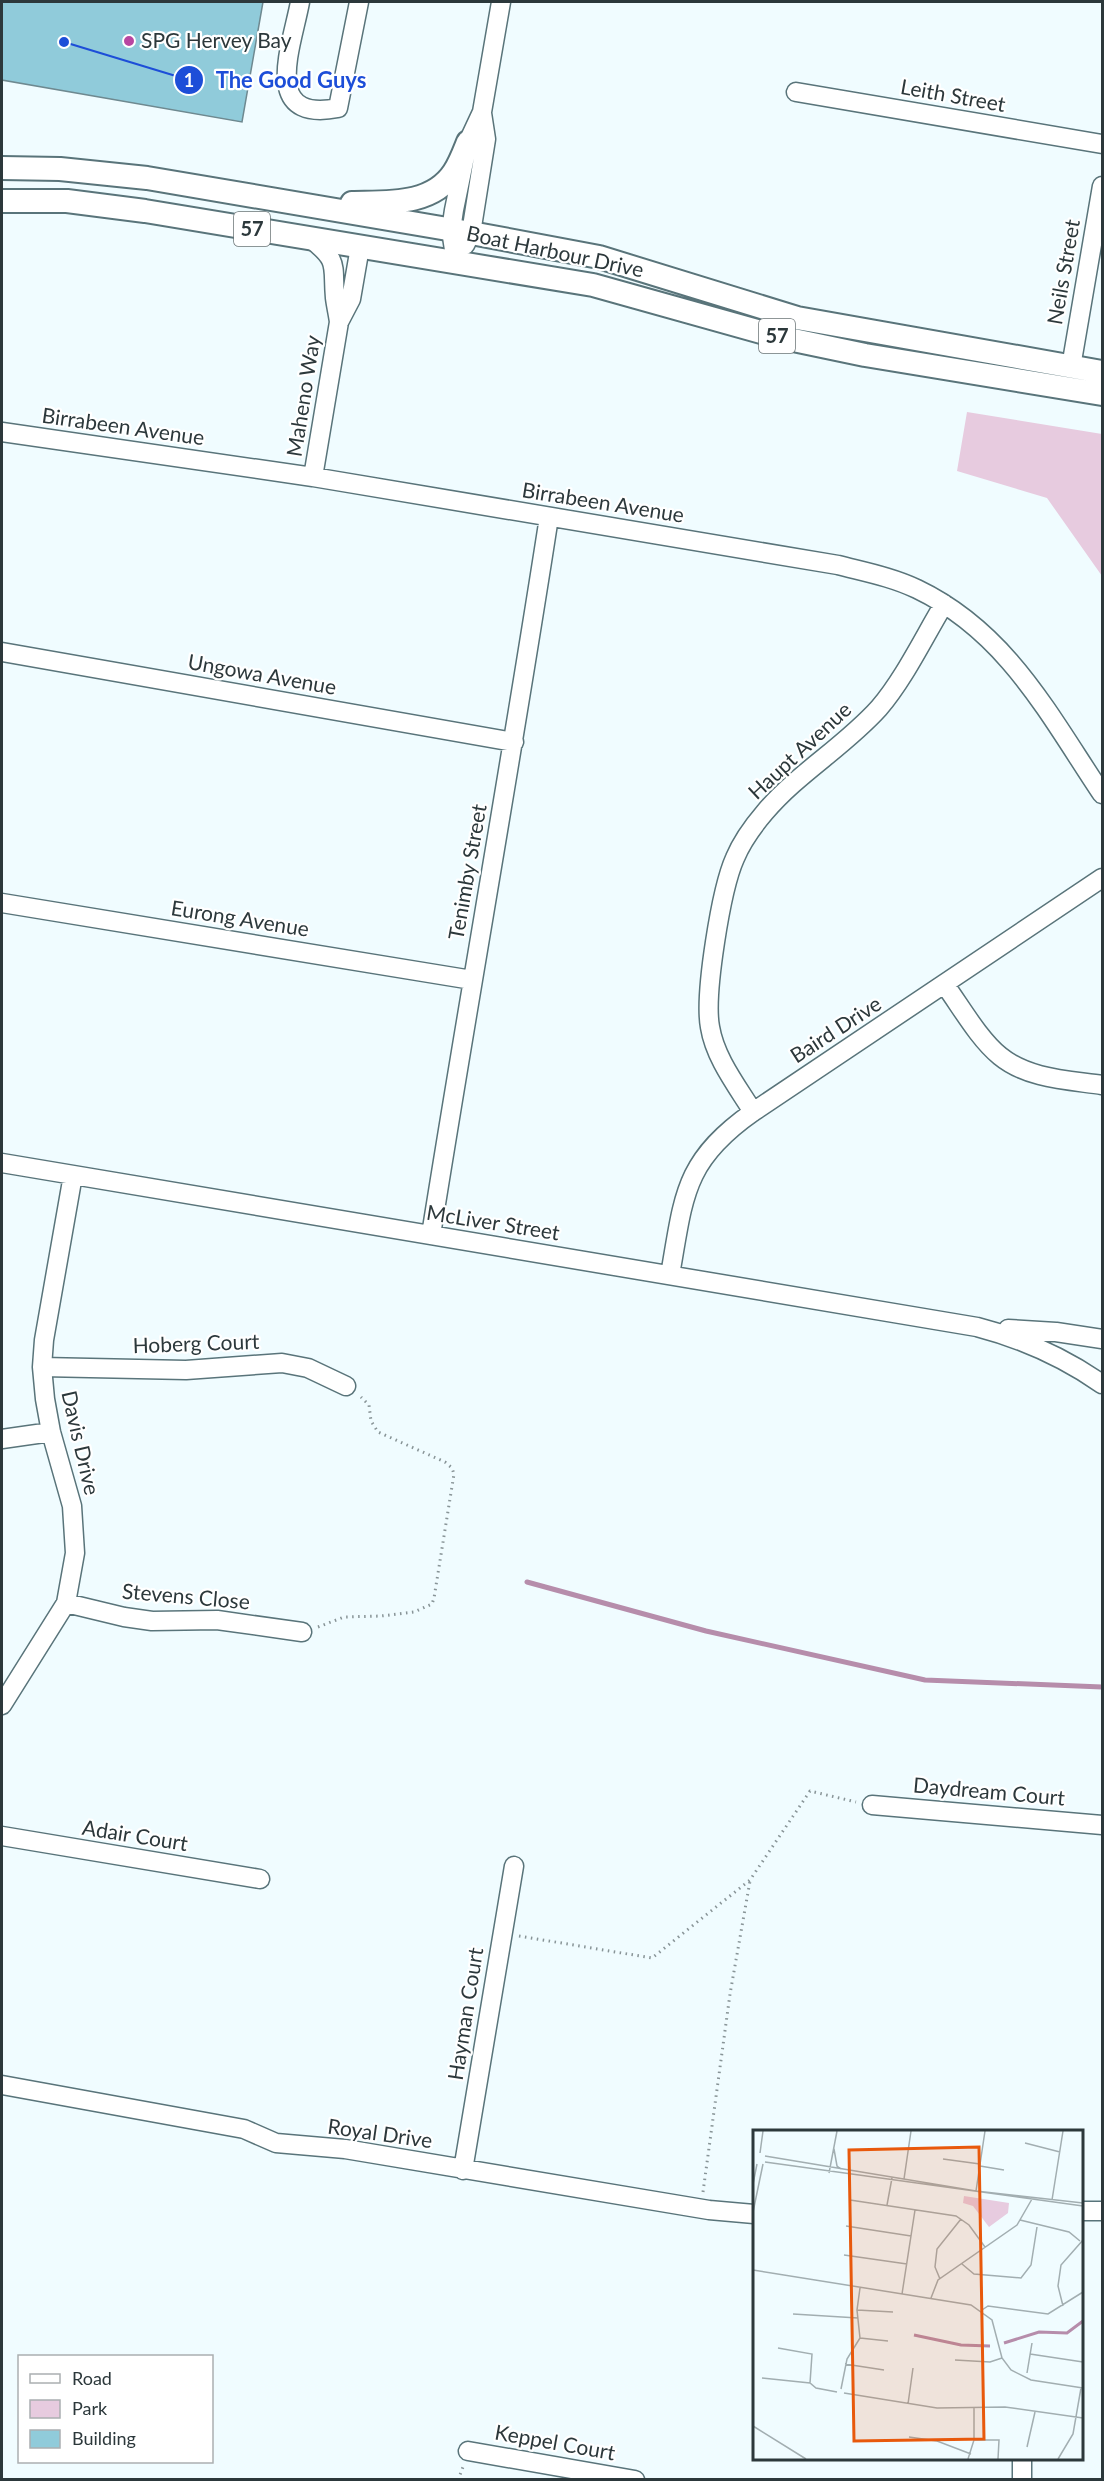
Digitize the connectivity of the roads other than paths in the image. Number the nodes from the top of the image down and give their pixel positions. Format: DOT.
graph roads {
  1 [pos="300,2"];
  2 [pos="359,2"];
  3 [pos="501,2"];
  4 [pos="796,92"];
  5 [pos="482,111"];
  6 [pos="468,142"];
  7 [pos="1102,144"];
  8 [pos="2,168"];
  9 [pos="1102,186"];
  10 [pos="214,190"];
  11 [pos="2,201"];
  12 [pos="302,204"];
  13 [pos="461,231"];
  14 [pos="311,239"];
  15 [pos="360,247"];
  16 [pos="456,263"];
  17 [pos="339,322"];
  18 [pos="1071,367"];
  19 [pos="1102,372"];
  20 [pos="1102,394"];
  21 [pos="2,432"];
  22 [pos="314,477"];
  23 [pos="549,517"];
  24 [pos="944,604"];
  25 [pos="2,652"];
  26 [pos="514,742"];
  27 [pos="1102,794"];
  28 [pos="1102,878"];
  29 [pos="2,903"];
  30 [pos="472,980"];
  31 [pos="945,985"];
  32 [pos="1102,1085"];
  33 [pos="753,1112"];
  34 [pos="2,1163"];
  35 [pos="73,1174"];
  36 [pos="430,1235"];
  37 [pos="670,1275"];
  38 [pos="977,1327"];
  39 [pos="1102,1339"];
  40 [pos="42,1367"];
  41 [pos="1102,1384"];
  42 [pos="346,1386"];
  43 [pos="51,1432"];
  44 [pos="2,1439"];
  45 [pos="66,1603"];
  46 [pos="302,1632"];
  47 [pos="2,1705"];
  48 [pos="872,1805"];
  49 [pos="1102,1825"];
  50 [pos="2,1836"];
  51 [pos="514,1866"];
  52 [pos="260,1879"];
  53 [pos="2,2085"];
  54 [pos="464,2170"];
  55 [pos="1083,2211"];
  56 [pos="1102,2211"];
  57 [pos="753,2214"];
  58 [pos="468,2451"];
  59 [pos="1022,2460"];
  60 [pos="635,2480"];
  61 [pos="1022,2480"];
  1 -- 2 [label="street"];
  3 -- 5 [label="street"];
  4 -- 7 [label="street, Leith Street"];
  5 -- 6 [label="street"];
  5 -- 13 [label="street"];
  6 -- 12 [label="main road"];
  6 -- 13 [label="street"];
  8 -- 10 [label="main road, Boat Harbour Drive / 57"];
  9 -- 18 [label="street, Neils Street"];
  10 -- 12 [label="main road, Boat Harbour Drive / 57"];
  10 -- 15 [label="main road"];
  11 -- 14 [label="main road, Boat Harbour Drive / 57"];
  12 -- 13 [label="main road, Boat Harbour Drive / 57"];
  13 -- 16 [label="street"];
  13 -- 18 [label="main road, Boat Harbour Drive / 57"];
  14 -- 15 [label="main road, Boat Harbour Drive / 57"];
  14 -- 17 [label="street, Maheno Way"];
  15 -- 16 [label="main road, Boat Harbour Drive / 57"];
  15 -- 17 [label="street, Maheno Way"];
  16 -- 20 [label="main road, Boat Harbour Drive / 57"];
  17 -- 22 [label="street, Maheno Way"];
  18 -- 19 [label="main road, Boat Harbour Drive / 57"];
  21 -- 22 [label="street, Birrabeen Avenue"];
  22 -- 23 [label="street, Birrabeen Avenue"];
  23 -- 24 [label="street, Birrabeen Avenue"];
  23 -- 26 [label="street, Tenimby Street"];
  24 -- 27 [label="street, Birrabeen Avenue"];
  24 -- 33 [label="street, Haupt Avenue"];
  25 -- 26 [label="street, Ungowa Avenue"];
  26 -- 30 [label="street, Tenimby Street"];
  28 -- 31 [label="street, Baird Drive"];
  29 -- 30 [label="street, Eurong Avenue"];
  30 -- 36 [label="street, Tenimby Street"];
  31 -- 32 [label="street"];
  31 -- 33 [label="street, Baird Drive"];
  33 -- 37 [label="street, Baird Drive"];
  34 -- 35 [label="street, McLiver Street"];
  35 -- 36 [label="street, McLiver Street"];
  35 -- 40 [label="street, Davis Drive"];
  36 -- 37 [label="street, McLiver Street"];
  37 -- 38 [label="street, McLiver Street"];
  38 -- 39 [label="street, McLiver Street"];
  38 -- 41 [label="street, McLiver Street"];
  40 -- 42 [label="street, Hoberg Court"];
  40 -- 43 [label="street, Davis Drive"];
  43 -- 44 [label="street"];
  43 -- 45 [label="street, Davis Drive"];
  45 -- 46 [label="street, Stevens Close"];
  45 -- 47 [label="street, Davis Drive"];
  48 -- 49 [label="street, Daydream Court"];
  50 -- 52 [label="street, Adair Court"];
  51 -- 54 [label="street, Hayman Court"];
  53 -- 54 [label="street, Royal Drive"];
  54 -- 57 [label="street, Royal Drive"];
  55 -- 56 [label="street"];
  58 -- 60 [label="street, Keppel Court"];
  59 -- 61 [label="street"];
}
